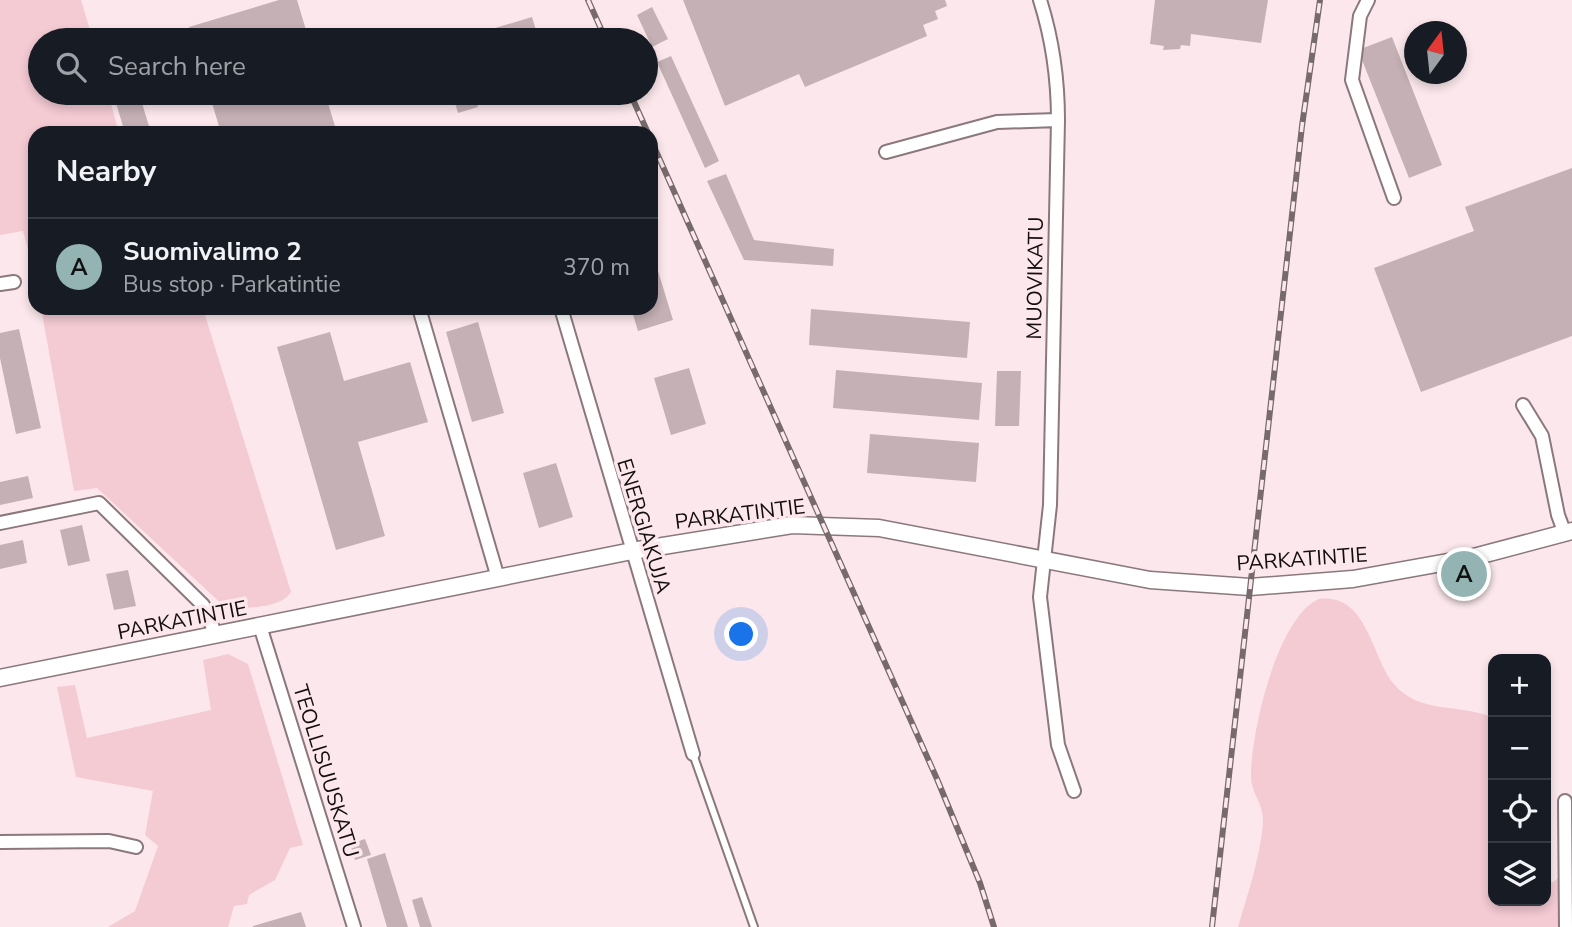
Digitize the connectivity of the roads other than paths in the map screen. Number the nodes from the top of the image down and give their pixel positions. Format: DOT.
graph roads {
  1 [pos="1040,0"];
  2 [pos="1368,0"];
  3 [pos="1058,120"];
  4 [pos="886,152"];
  5 [pos="1394,198"];
  6 [pos="14,282"];
  7 [pos="0,284"];
  8 [pos="421,315"];
  9 [pos="563,315"];
  10 [pos="1523,405"];
  11 [pos="0,523"];
  12 [pos="1569,532"];
  13 [pos="632,551"];
  14 [pos="1044,559"];
  15 [pos="498,578"];
  16 [pos="260,626"];
  17 [pos="216,635"];
  18 [pos="0,678"];
  19 [pos="693,754"];
  20 [pos="1074,791"];
  21 [pos="1565,801"];
  22 [pos="0,842"];
  23 [pos="136,847"];
  24 [pos="354,927"];
  25 [pos="754,927"];
  26 [pos="1566,927"];
  1 -- 3 [label="street, MUOVIKATU"];
  2 -- 5 [label="street"];
  3 -- 4 [label="street"];
  3 -- 14 [label="street, MUOVIKATU"];
  6 -- 7 [label="street"];
  8 -- 15 [label="street"];
  9 -- 13 [label="street, ENERGIAKUJA"];
  10 -- 12 [label="street"];
  11 -- 17 [label="street"];
  12 -- 14 [label="street, PARKATINTIE"];
  13 -- 14 [label="street, PARKATINTIE"];
  13 -- 15 [label="street, PARKATINTIE"];
  13 -- 19 [label="street, ENERGIAKUJA"];
  14 -- 20 [label="street, MUOVIKATU"];
  15 -- 16 [label="street, PARKATINTIE"];
  16 -- 17 [label="street, PARKATINTIE"];
  16 -- 24 [label="street, TEOLLISUUSKATU"];
  17 -- 18 [label="street, PARKATINTIE"];
  19 -- 25 [label="lane"];
  21 -- 26 [label="street"];
  22 -- 23 [label="street"];
}
